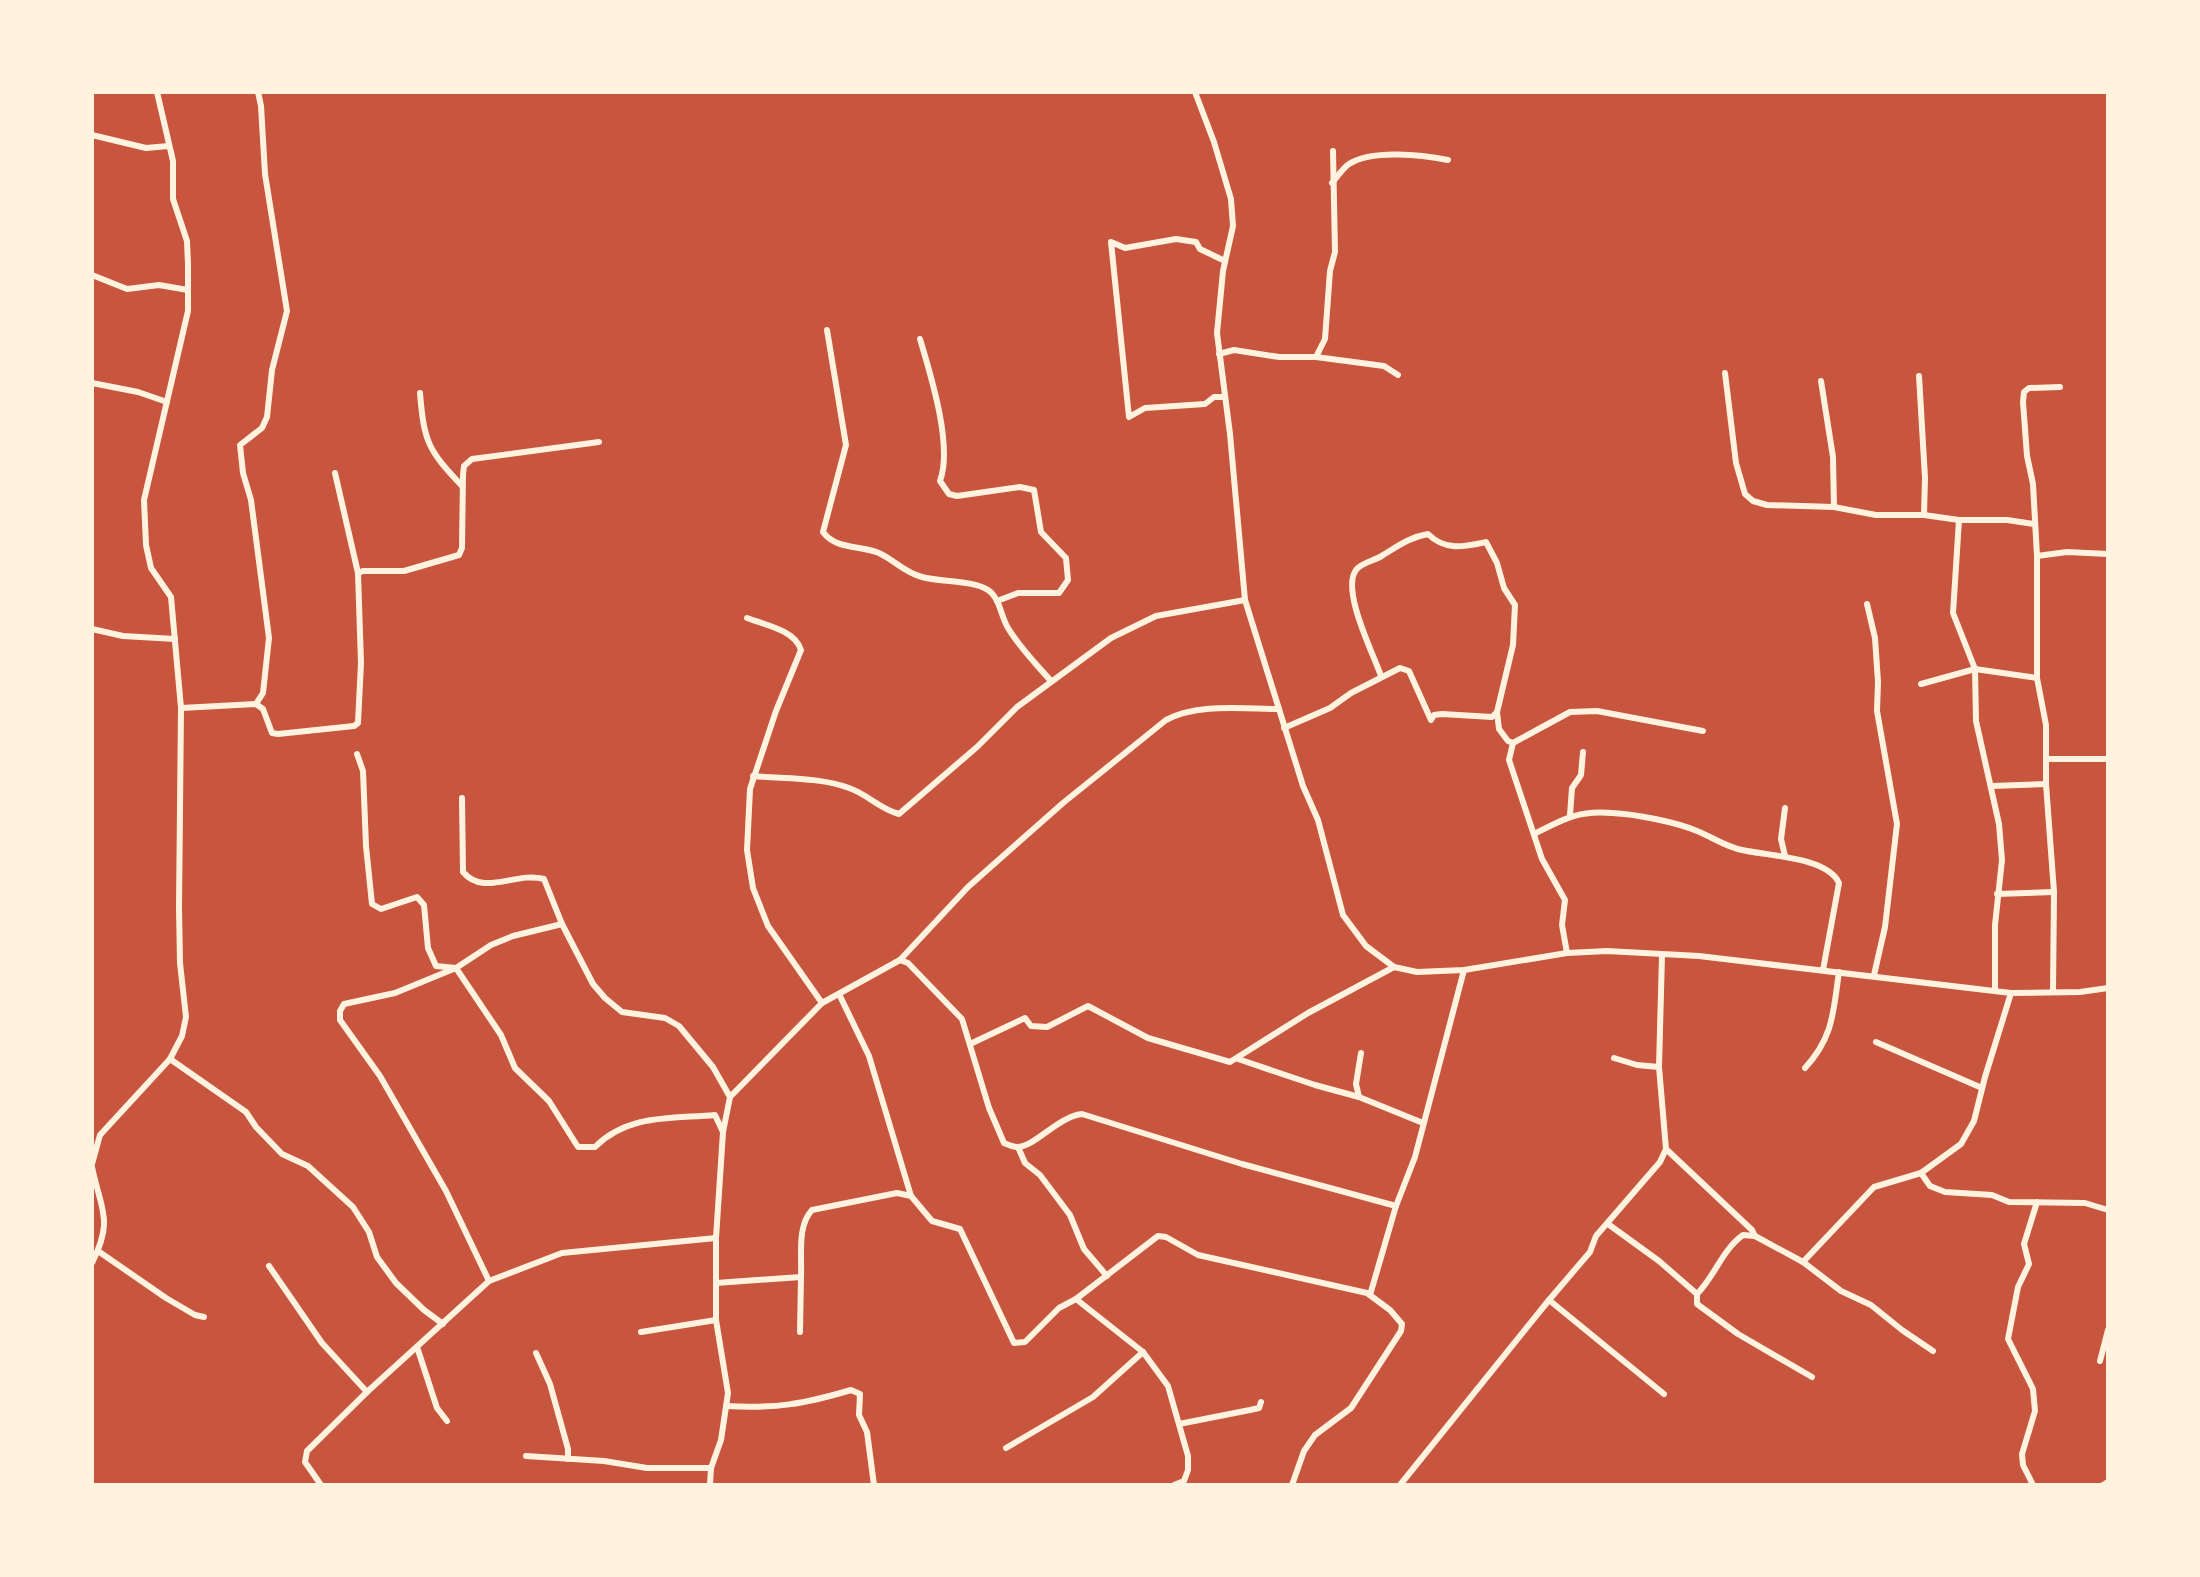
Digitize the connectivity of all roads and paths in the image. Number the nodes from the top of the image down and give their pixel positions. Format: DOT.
graph roads {
  1 [pos="157,92"];
  2 [pos="258,92"];
  3 [pos="1195,92"];
  4 [pos="92,135"];
  5 [pos="169,146"];
  6 [pos="1333,151"];
  7 [pos="1448,160"];
  8 [pos="1332,183"];
  9 [pos="1225,261"];
  10 [pos="92,275"];
  11 [pos="188,290"];
  12 [pos="827,330"];
  13 [pos="920,339"];
  14 [pos="1219,354"];
  15 [pos="1316,357"];
  16 [pos="1725,373"];
  17 [pos="1398,375"];
  18 [pos="1919,376"];
  19 [pos="1821,381"];
  20 [pos="92,383"];
  21 [pos="2060,387"];
  22 [pos="420,393"];
  23 [pos="1225,397"];
  24 [pos="167,402"];
  25 [pos="599,442"];
  26 [pos="335,473"];
  27 [pos="462,486"];
  28 [pos="1834,507"];
  29 [pos="1924,515"];
  30 [pos="1959,520"];
  31 [pos="2034,524"];
  32 [pos="2108,554"];
  33 [pos="2037,556"];
  34 [pos="358,573"];
  35 [pos="1245,600"];
  36 [pos="997,601"];
  37 [pos="1867,604"];
  38 [pos="747,618"];
  39 [pos="92,629"];
  40 [pos="175,639"];
  41 [pos="1975,669"];
  42 [pos="1381,676"];
  43 [pos="2037,678"];
  44 [pos="1051,681"];
  45 [pos="1921,684"];
  46 [pos="256,704"];
  47 [pos="181,708"];
  48 [pos="1279,709"];
  49 [pos="1497,712"];
  50 [pos="1284,728"];
  51 [pos="1703,731"];
  52 [pos="1513,743"];
  53 [pos="1583,752"];
  54 [pos="357,754"];
  55 [pos="2047,759"];
  56 [pos="2108,759"];
  57 [pos="753,776"];
  58 [pos="2046,784"];
  59 [pos="1991,786"];
  60 [pos="462,798"];
  61 [pos="1785,808"];
  62 [pos="1570,815"];
  63 [pos="1536,833"];
  64 [pos="1785,856"];
  65 [pos="2054,892"];
  66 [pos="1997,894"];
  67 [pos="562,924"];
  68 [pos="1567,953"];
  69 [pos="1662,955"];
  70 [pos="900,960"];
  71 [pos="1394,967"];
  72 [pos="456,968"];
  73 [pos="1464,970"];
  74 [pos="1823,970"];
  75 [pos="1839,972"];
  76 [pos="1874,975"];
  77 [pos="2108,988"];
  78 [pos="1995,990"];
  79 [pos="2053,992"];
  80 [pos="2011,993"];
  81 [pos="839,994"];
  82 [pos="822,1003"];
  83 [pos="1876,1042"];
  84 [pos="970,1044"];
  85 [pos="1361,1053"];
  86 [pos="1614,1058"];
  87 [pos="170,1059"];
  88 [pos="1238,1059"];
  89 [pos="1659,1067"];
  90 [pos="1805,1068"];
  91 [pos="1982,1088"];
  92 [pos="730,1097"];
  93 [pos="1359,1097"];
  94 [pos="1423,1123"];
  95 [pos="723,1132"];
  96 [pos="1018,1147"];
  97 [pos="1666,1149"];
  98 [pos="92,1166"];
  99 [pos="1921,1173"];
  100 [pos="911,1196"];
  101 [pos="2037,1202"];
  102 [pos="1396,1206"];
  103 [pos="2108,1210"];
  104 [pos="1608,1224"];
  105 [pos="1755,1236"];
  106 [pos="716,1238"];
  107 [pos="98,1251"];
  108 [pos="1803,1262"];
  109 [pos="92,1263"];
  110 [pos="269,1266"];
  111 [pos="1107,1276"];
  112 [pos="801,1277"];
  113 [pos="489,1281"];
  114 [pos="716,1283"];
  115 [pos="1697,1294"];
  116 [pos="1370,1295"];
  117 [pos="1076,1299"];
  118 [pos="1549,1300"];
  119 [pos="204,1317"];
  120 [pos="716,1320"];
  121 [pos="443,1324"];
  122 [pos="2108,1330"];
  123 [pos="641,1332"];
  124 [pos="800,1332"];
  125 [pos="417,1347"];
  126 [pos="1933,1351"];
  127 [pos="1143,1352"];
  128 [pos="536,1353"];
  129 [pos="2100,1361"];
  130 [pos="1812,1377"];
  131 [pos="367,1392"];
  132 [pos="1664,1394"];
  133 [pos="1261,1402"];
  134 [pos="726,1406"];
  135 [pos="447,1421"];
  136 [pos="1179,1424"];
  137 [pos="1006,1448"];
  138 [pos="526,1456"];
  139 [pos="568,1459"];
  140 [pos="711,1468"];
  141 [pos="2108,1482"];
  142 [pos="321,1485"];
  143 [pos="710,1485"];
  144 [pos="874,1485"];
  145 [pos="1174,1485"];
  146 [pos="1292,1485"];
  147 [pos="1400,1485"];
  148 [pos="2033,1485"];
  149 [pos="2103,1485"];
  1 -- 5 [label="street"];
  2 -- 46 [label="street"];
  3 -- 9 [label="street"];
  4 -- 5 [label="street"];
  5 -- 11 [label="street"];
  6 -- 8 [label="street"];
  7 -- 8 [label="street"];
  8 -- 15 [label="street"];
  9 -- 14 [label="street"];
  9 -- 23 [label="street"];
  10 -- 11 [label="street"];
  11 -- 24 [label="street"];
  12 -- 36 [label="street"];
  13 -- 36 [label="street"];
  14 -- 15 [label="street"];
  14 -- 23 [label="street"];
  15 -- 17 [label="street"];
  16 -- 28 [label="street"];
  18 -- 29 [label="street"];
  19 -- 28 [label="street"];
  20 -- 24 [label="street"];
  21 -- 31 [label="street"];
  22 -- 27 [label="street"];
  23 -- 35 [label="street"];
  24 -- 40 [label="street"];
  25 -- 27 [label="street"];
  26 -- 34 [label="street"];
  27 -- 34 [label="street"];
  28 -- 29 [label="street"];
  29 -- 30 [label="street"];
  30 -- 31 [label="street"];
  30 -- 41 [label="street"];
  31 -- 33 [label="street"];
  32 -- 33 [label="street"];
  33 -- 43 [label="street"];
  34 -- 46 [label="street"];
  35 -- 44 [label="street"];
  35 -- 48 [label="street"];
  36 -- 44 [label="street"];
  37 -- 76 [label="street"];
  38 -- 57 [label="street"];
  39 -- 40 [label="street"];
  40 -- 47 [label="street"];
  41 -- 43 [label="street"];
  41 -- 45 [label="street"];
  41 -- 59 [label="street"];
  42 -- 49 [label="street"];
  42 -- 49 [label="street"];
  42 -- 50 [label="street"];
  43 -- 55 [label="street"];
  44 -- 57 [label="street"];
  46 -- 47 [label="street"];
  47 -- 87 [label="street"];
  48 -- 50 [label="street"];
  48 -- 70 [label="street"];
  49 -- 52 [label="street"];
  50 -- 71 [label="street"];
  51 -- 52 [label="street"];
  52 -- 63 [label="street"];
  53 -- 62 [label="street"];
  54 -- 72 [label="street"];
  55 -- 56 [label="street"];
  55 -- 58 [label="street"];
  57 -- 82 [label="street"];
  58 -- 59 [label="street"];
  58 -- 65 [label="street"];
  59 -- 66 [label="street"];
  60 -- 67 [label="street"];
  61 -- 64 [label="street"];
  62 -- 63 [label="street"];
  62 -- 64 [label="street"];
  63 -- 68 [label="street"];
  64 -- 74 [label="street"];
  65 -- 66 [label="street"];
  65 -- 79 [label="street"];
  66 -- 78 [label="street"];
  67 -- 72 [label="street"];
  67 -- 92 [label="street"];
  68 -- 69 [label="street"];
  68 -- 73 [label="street"];
  69 -- 74 [label="street"];
  69 -- 89 [label="street"];
  70 -- 81 [label="street"];
  70 -- 84 [label="street"];
  71 -- 73 [label="street"];
  71 -- 88 [label="street"];
  72 -- 95 [label="street"];
  72 -- 113 [label="street"];
  73 -- 94 [label="street"];
  74 -- 75 [label="street"];
  75 -- 76 [label="street"];
  75 -- 90 [label="street"];
  76 -- 78 [label="street"];
  77 -- 79 [label="street"];
  78 -- 80 [label="street"];
  79 -- 80 [label="street"];
  80 -- 91 [label="street"];
  81 -- 82 [label="street"];
  81 -- 100 [label="street"];
  82 -- 92 [label="street"];
  83 -- 91 [label="street"];
  84 -- 88 [label="street"];
  84 -- 96 [label="street"];
  85 -- 93 [label="street"];
  86 -- 89 [label="street"];
  87 -- 98 [label="street"];
  87 -- 121 [label="street"];
  88 -- 93 [label="street"];
  89 -- 97 [label="street"];
  91 -- 99 [label="street"];
  92 -- 95 [label="street"];
  93 -- 94 [label="street"];
  94 -- 102 [label="street"];
  95 -- 106 [label="street"];
  96 -- 102 [label="street"];
  96 -- 111 [label="street"];
  97 -- 104 [label="street"];
  97 -- 105 [label="street"];
  98 -- 107 [label="street"];
  99 -- 101 [label="street"];
  99 -- 108 [label="street"];
  100 -- 112 [label="street"];
  100 -- 117 [label="street"];
  101 -- 103 [label="street"];
  101 -- 148 [label="street"];
  102 -- 116 [label="street"];
  104 -- 115 [label="street"];
  104 -- 118 [label="street"];
  105 -- 108 [label="street"];
  105 -- 115 [label="street"];
  106 -- 113 [label="street"];
  106 -- 114 [label="street"];
  107 -- 109 [label="street"];
  107 -- 119 [label="street"];
  108 -- 126 [label="street"];
  110 -- 131 [label="street"];
  111 -- 116 [label="street"];
  111 -- 117 [label="street"];
  112 -- 114 [label="street"];
  112 -- 124 [label="street"];
  113 -- 121 [label="street"];
  114 -- 120 [label="street"];
  115 -- 130 [label="street"];
  116 -- 146 [label="street"];
  117 -- 127 [label="street"];
  118 -- 132 [label="street"];
  118 -- 147 [label="street"];
  120 -- 123 [label="street"];
  120 -- 134 [label="street"];
  121 -- 125 [label="street"];
  122 -- 129 [label="street"];
  125 -- 131 [label="street"];
  125 -- 135 [label="street"];
  127 -- 136 [label="street"];
  127 -- 137 [label="street"];
  128 -- 139 [label="street"];
  131 -- 142 [label="street"];
  133 -- 136 [label="street"];
  134 -- 140 [label="street"];
  134 -- 144 [label="street"];
  136 -- 145 [label="street"];
  138 -- 139 [label="street"];
  139 -- 140 [label="street"];
  140 -- 143 [label="street"];
  141 -- 149 [label="street"];
}
